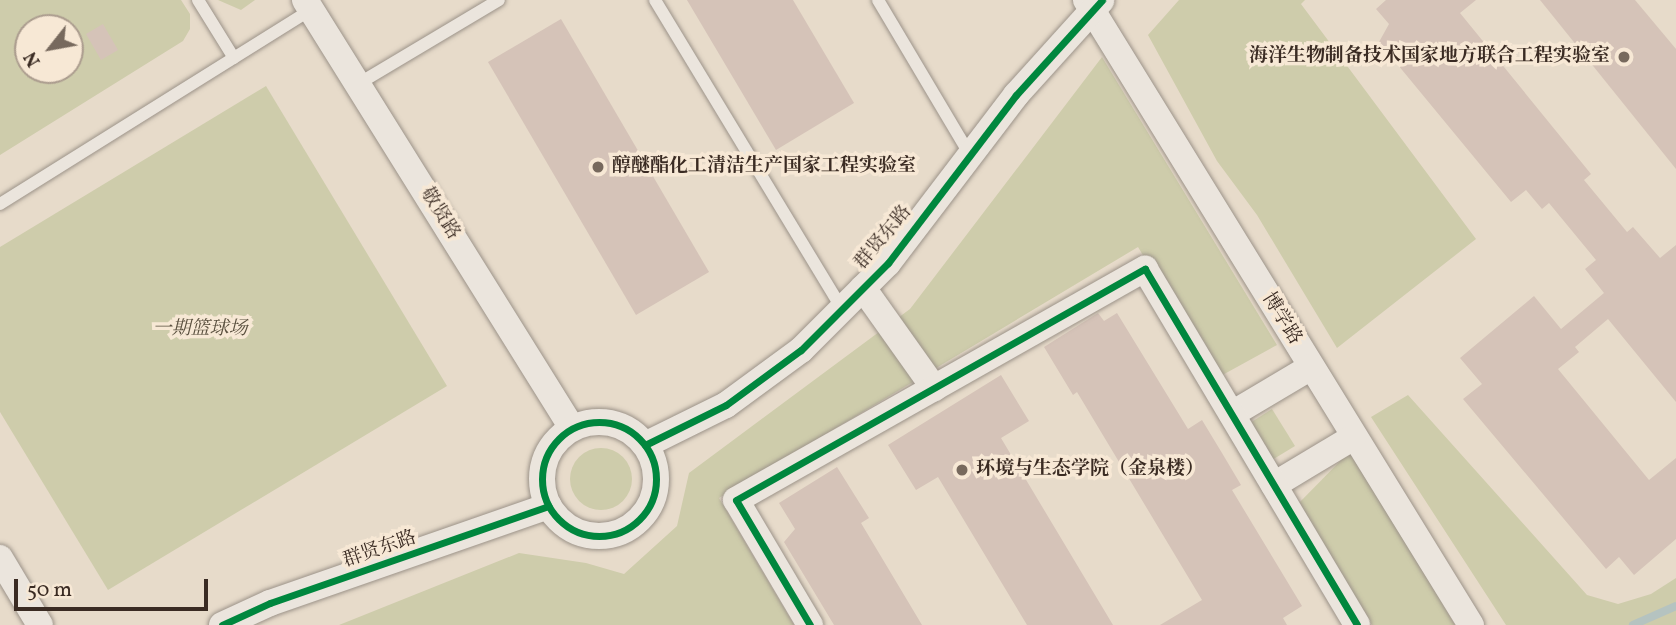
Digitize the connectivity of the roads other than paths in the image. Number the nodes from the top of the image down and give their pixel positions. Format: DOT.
graph roads {
  1 [pos="198,0"];
  2 [pos="499,0"];
  3 [pos="655,0"];
  4 [pos="878,0"];
  5 [pos="1093,4"];
  6 [pos="308,5"];
  7 [pos="234,58"];
  8 [pos="358,84"];
  9 [pos="970,156"];
  10 [pos="0,204"];
  11 [pos="863,288"];
  12 [pos="842,309"];
  13 [pos="1311,367"];
  14 [pos="934,388"];
  15 [pos="1231,414"];
  16 [pos="572,428"];
  17 [pos="1354,437"];
  18 [pos="645,444"];
  19 [pos="1274,485"];
  20 [pos="549,506"];
  21 [pos="0,558"];
  22 [pos="40,625"];
  23 [pos="222,625"];
  24 [pos="810,625"];
  25 [pos="1357,625"];
  26 [pos="1471,625"];
  1 -- 7 [label="lane"];
  2 -- 8 [label="lane"];
  3 -- 12 [label="lane"];
  4 -- 9 [label="lane"];
  5 -- 9 [label="street, 群贤东路"];
  5 -- 13 [label="street, 博学路"];
  6 -- 7 [label="lane"];
  6 -- 8 [label="street, 敬贤路"];
  7 -- 10 [label="lane"];
  8 -- 16 [label="street, 敬贤路"];
  9 -- 11 [label="street, 群贤东路"];
  11 -- 12 [label="street, 群贤东路"];
  11 -- 14 [label="street"];
  12 -- 18 [label="street, 群贤东路"];
  13 -- 15 [label="street"];
  13 -- 17 [label="street, 博学路"];
  14 -- 15 [label="street"];
  14 -- 24 [label="street"];
  15 -- 19 [label="street"];
  16 -- 18 [label="street"];
  16 -- 20 [label="street"];
  17 -- 19 [label="street"];
  17 -- 26 [label="street, 博学路"];
  18 -- 20 [label="street"];
  19 -- 25 [label="street"];
  20 -- 23 [label="street, 群贤东路"];
  21 -- 22 [label="street"];
}
